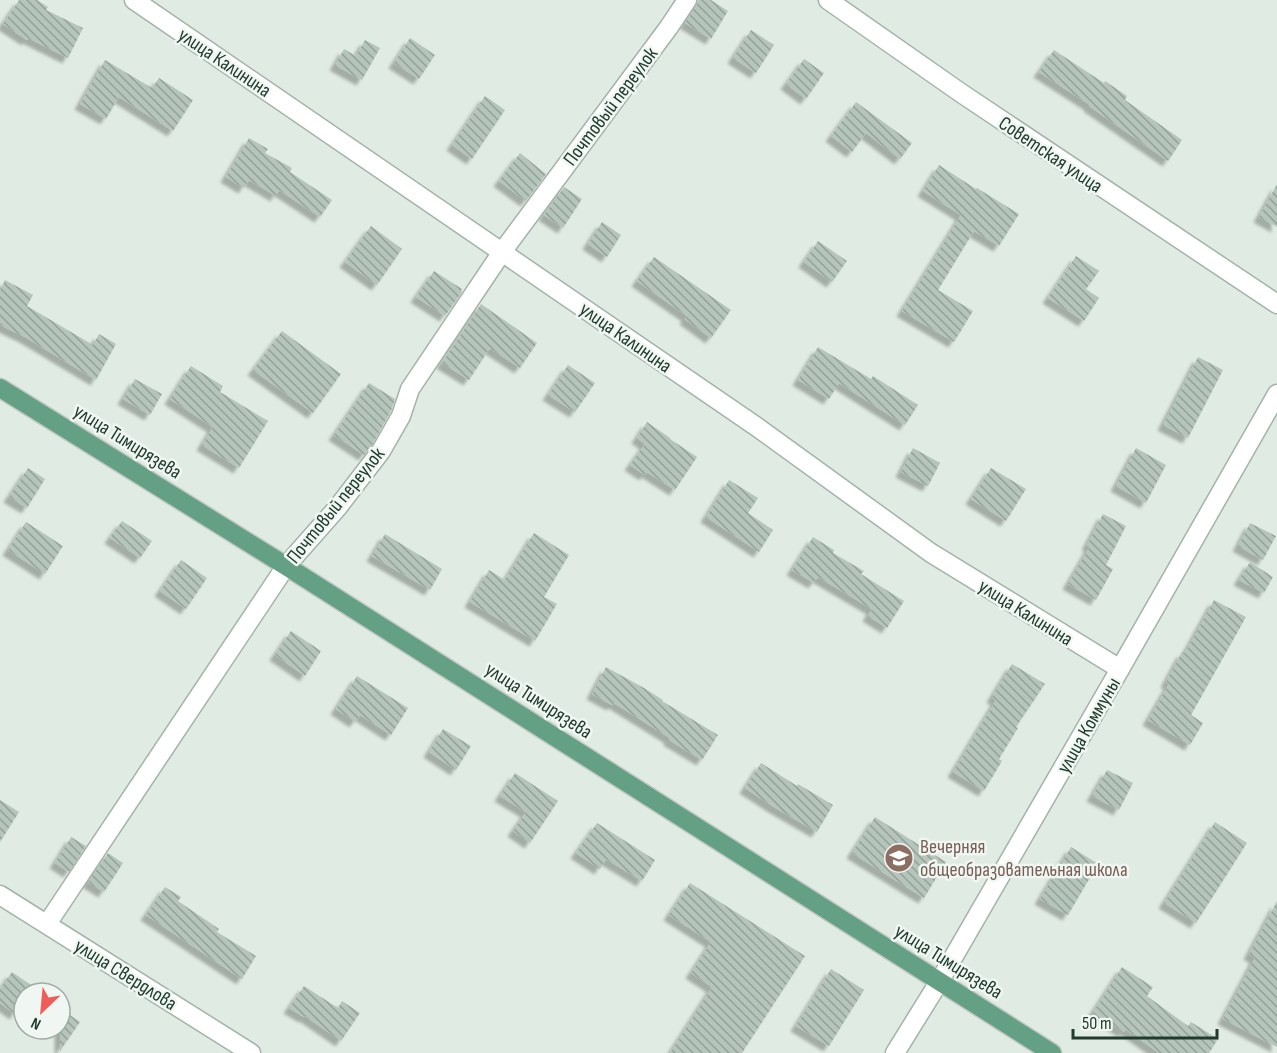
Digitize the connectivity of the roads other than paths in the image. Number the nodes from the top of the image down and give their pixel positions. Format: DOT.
graph roads {
  1 [pos="134,0"];
  2 [pos="687,0"];
  3 [pos="828,0"];
  4 [pos="502,252"];
  5 [pos="1277,304"];
  6 [pos="0,388"];
  7 [pos="1277,394"];
  8 [pos="286,566"];
  9 [pos="1120,669"];
  10 [pos="0,895"];
  11 [pos="47,924"];
  12 [pos="939,982"];
  13 [pos="251,1053"];
  14 [pos="895,1053"];
  15 [pos="1052,1053"];
  1 -- 4 [label="street, улица Калинина"];
  2 -- 4 [label="street, Почтовый переулок"];
  3 -- 5 [label="street, Советская улица"];
  4 -- 8 [label="street, Почтовый переулок"];
  4 -- 9 [label="street, улица Калинина"];
  6 -- 8 [label="main road, улица Тимирязева"];
  7 -- 9 [label="street, улица Коммуны"];
  8 -- 11 [label="street, Почтовый переулок"];
  8 -- 12 [label="main road, улица Тимирязева"];
  9 -- 12 [label="street, улица Коммуны"];
  10 -- 11 [label="street, улица Свердлова"];
  11 -- 13 [label="street, улица Свердлова"];
  12 -- 14 [label="street, улица Коммуны"];
  12 -- 15 [label="main road, улица Тимирязева"];
}
